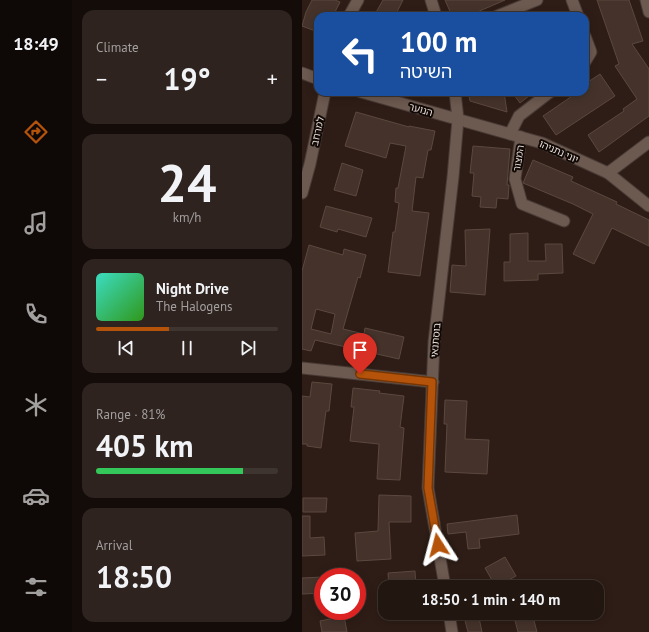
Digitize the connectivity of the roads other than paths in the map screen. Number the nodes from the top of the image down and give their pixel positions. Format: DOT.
graph roads {
  1 [pos="358,0"];
  2 [pos="432,0"];
  3 [pos="537,0"];
  4 [pos="572,0"];
  5 [pos="646,0"];
  6 [pos="351,12"];
  7 [pos="435,12"];
  8 [pos="506,12"];
  9 [pos="576,12"];
  10 [pos="649,12"];
  11 [pos="302,73"];
  12 [pos="314,78"];
  13 [pos="325,96"];
  14 [pos="375,96"];
  15 [pos="455,96"];
  16 [pos="545,96"];
  17 [pos="458,119"];
  18 [pos="516,135"];
  19 [pos="649,142"];
  20 [pos="608,173"];
  21 [pos="302,192"];
  22 [pos="649,206"];
  23 [pos="564,221"];
  24 [pos="302,368"];
  25 [pos="432,382"];
  26 [pos="444,580"];
  27 [pos="450,620"];
  28 [pos="452,632"];
  1 -- 6 [label="street"];
  2 -- 7 [label="street"];
  3 -- 8 [label="street"];
  4 -- 9 [label="street"];
  5 -- 10 [label="street"];
  11 -- 12 [label="street"];
  13 -- 21 [label="street, למרחב"];
  14 -- 17 [label="street, הנוער"];
  15 -- 17 [label="street, בוסתנאי"];
  16 -- 18 [label="street"];
  17 -- 18 [label="street, יוני נתניהו"];
  17 -- 25 [label="street, בוסתנאי"];
  18 -- 20 [label="street, יוני נתניהו"];
  18 -- 23 [label="street, המצור"];
  19 -- 20 [label="street"];
  20 -- 22 [label="street, יוני נתניהו"];
  24 -- 25 [label="street"];
  25 -- 26 [label="street, בוסתנאי"];
  27 -- 28 [label="street"];
}
